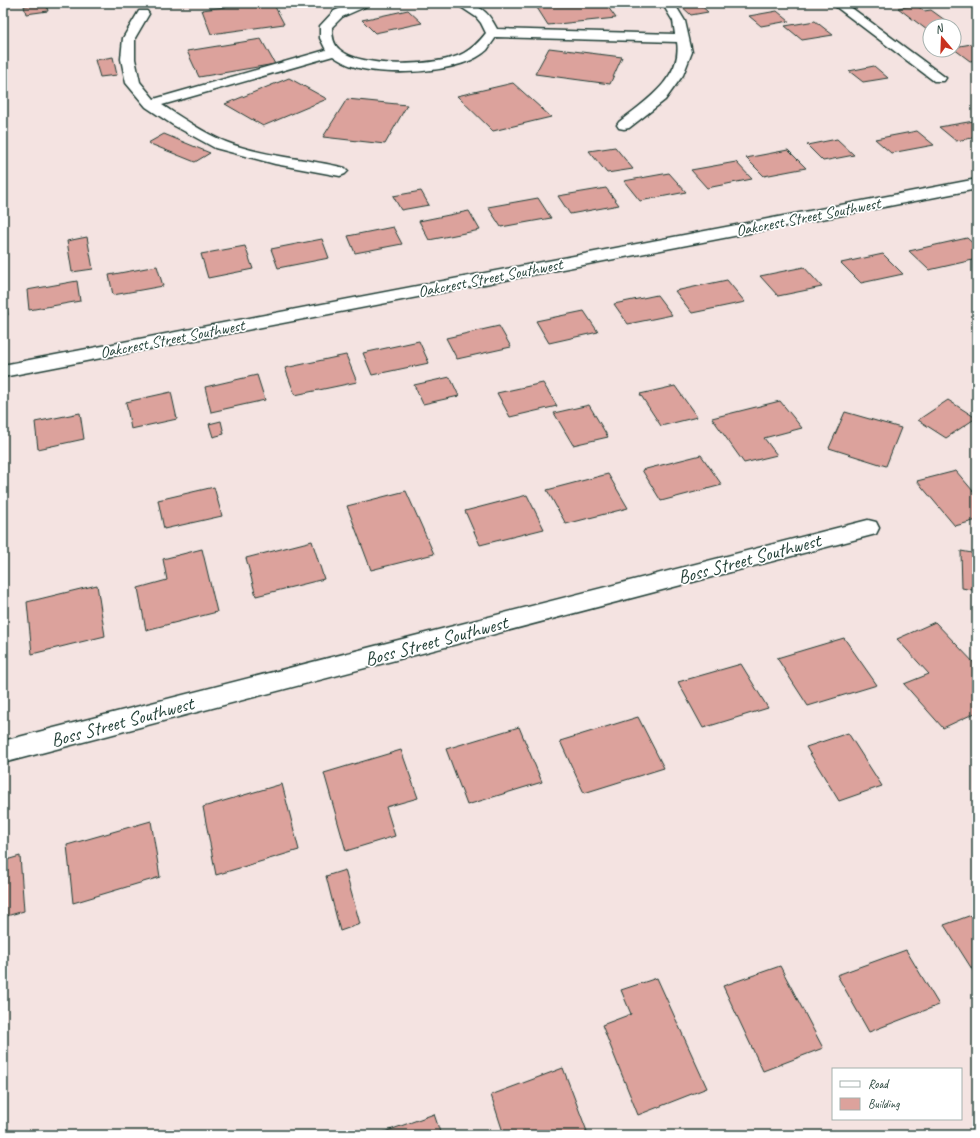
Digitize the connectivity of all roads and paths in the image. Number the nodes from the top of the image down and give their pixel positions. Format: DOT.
graph roads {
  1 [pos="363,3"];
  2 [pos="461,3"];
  3 [pos="668,3"];
  4 [pos="837,3"];
  5 [pos="143,14"];
  6 [pos="492,33"];
  7 [pos="683,38"];
  8 [pos="334,52"];
  9 [pos="939,78"];
  10 [pos="151,104"];
  11 [pos="624,125"];
  12 [pos="340,171"];
  13 [pos="977,184"];
  14 [pos="3,371"];
  15 [pos="868,528"];
  16 [pos="3,752"];
  1 -- 8 [label="street"];
  2 -- 6 [label="street"];
  3 -- 7 [label="street"];
  4 -- 9 [label="street"];
  5 -- 10 [label="street"];
  6 -- 7 [label="street"];
  6 -- 8 [label="street"];
  7 -- 11 [label="street"];
  8 -- 10 [label="street"];
  10 -- 12 [label="street"];
  13 -- 14 [label="street, Oakcrest Street Southwest"];
  15 -- 16 [label="street, Boss Street Southwest"];
}
